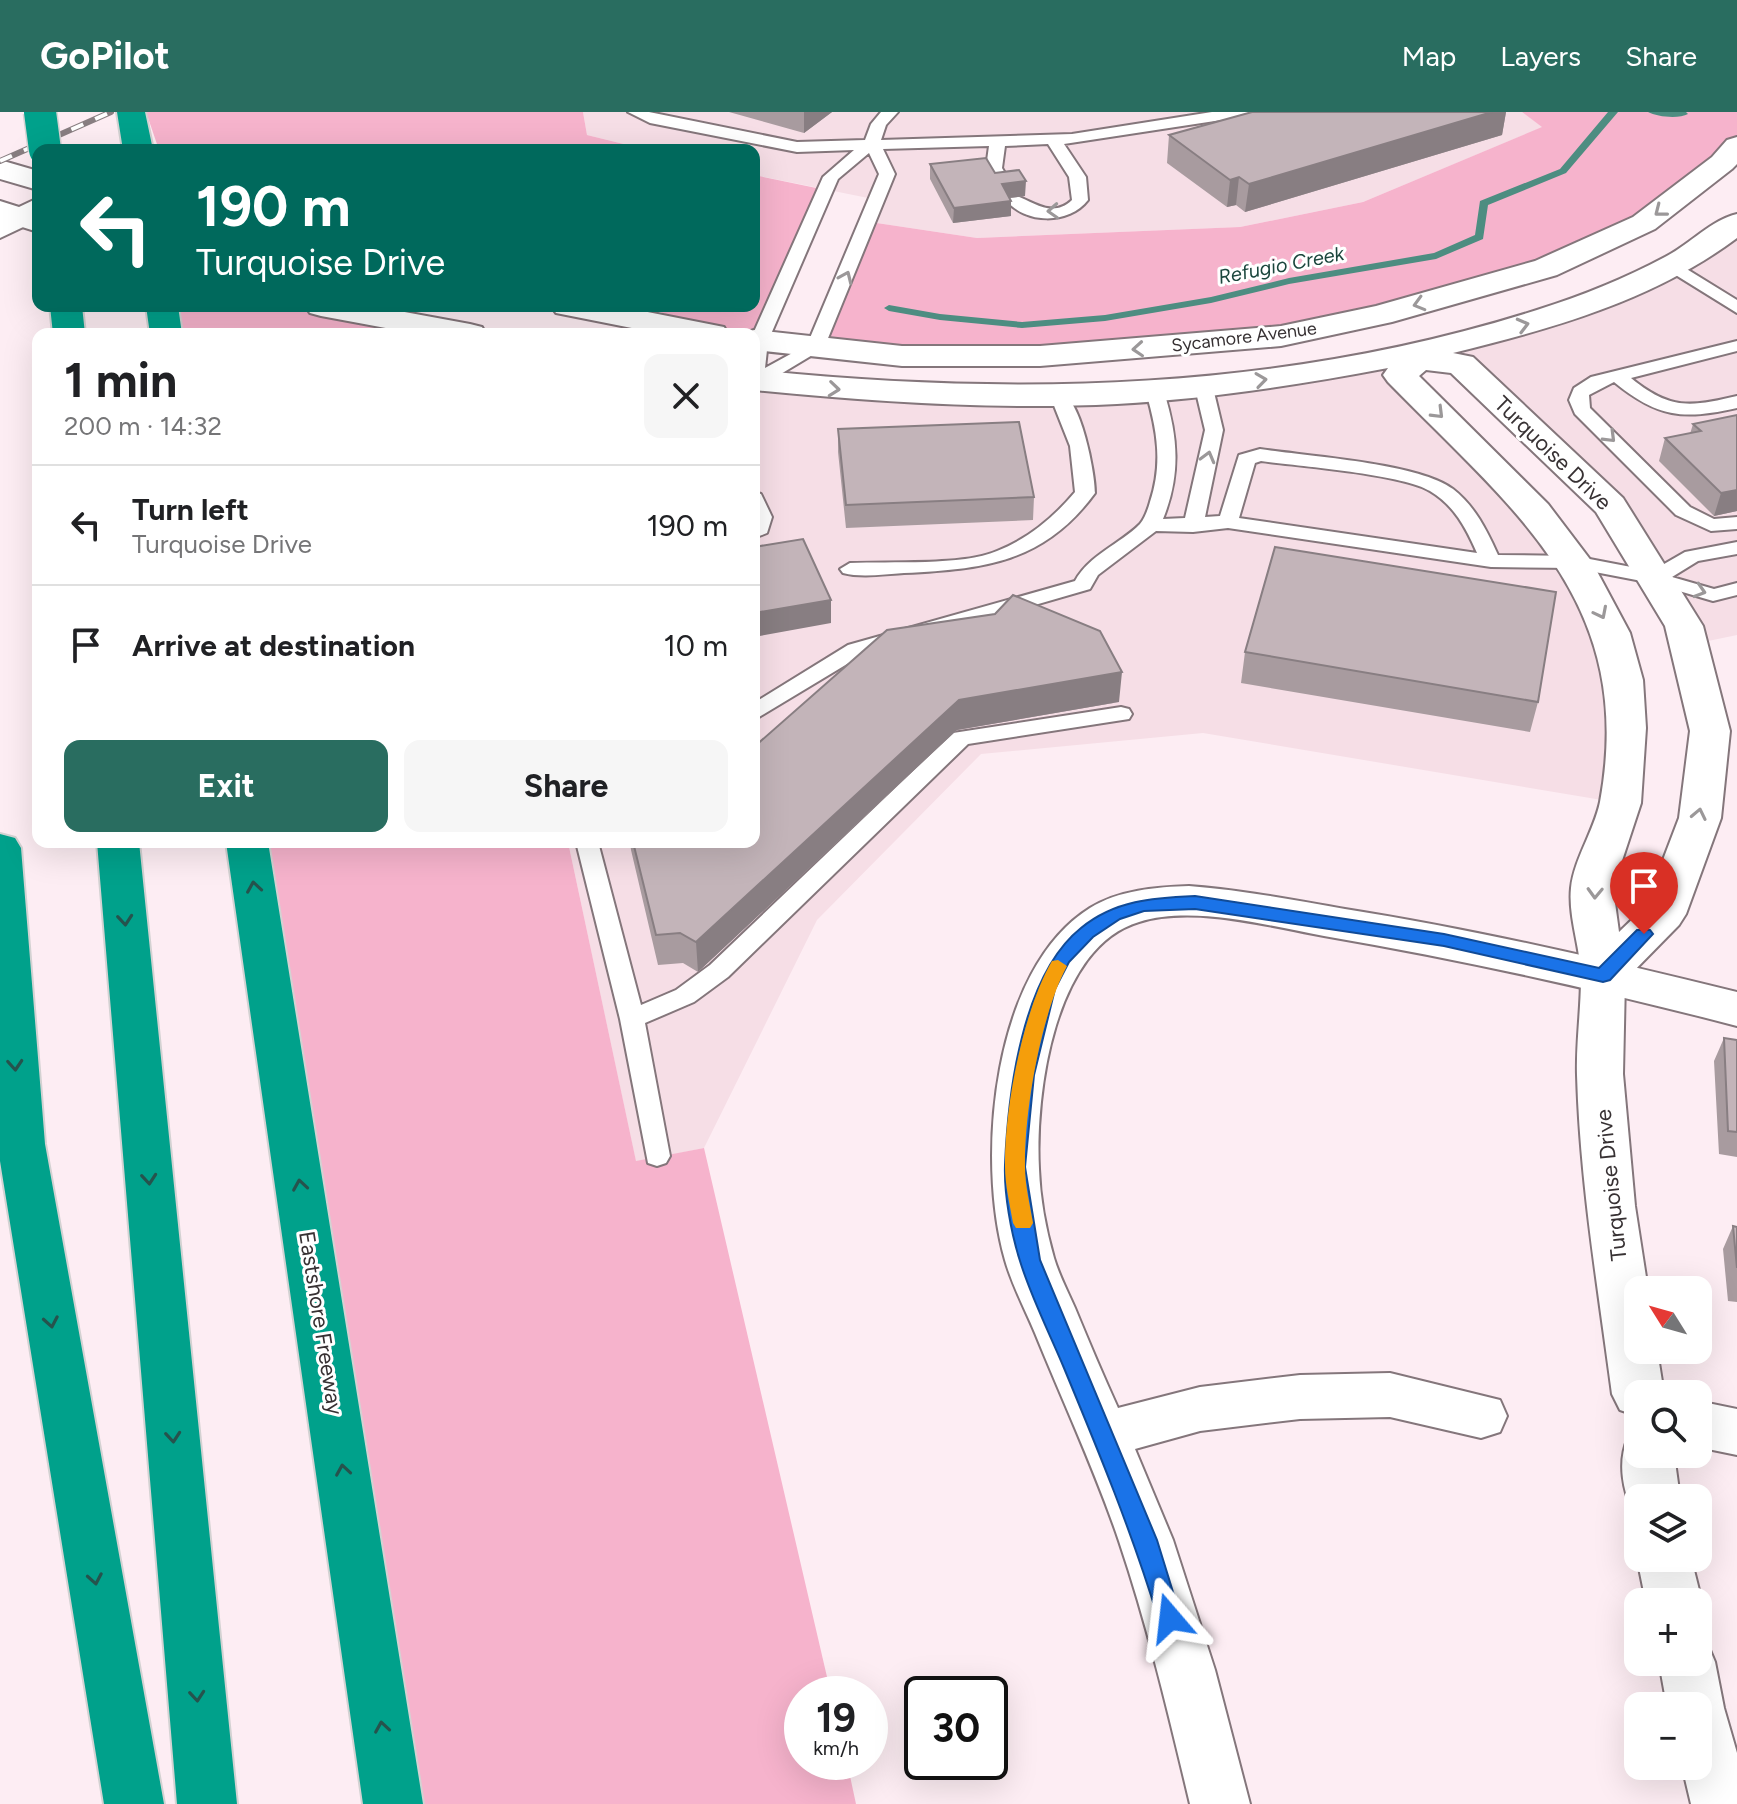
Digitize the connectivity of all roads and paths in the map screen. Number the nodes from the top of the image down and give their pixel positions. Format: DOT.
graph roads {
  1 [pos="40,112"];
  2 [pos="131,112"];
  3 [pos="636,112"];
  4 [pos="890,112"];
  5 [pos="1241,112"];
  6 [pos="1053,140"];
  7 [pos="998,141"];
  8 [pos="872,143"];
  9 [pos="44,144"];
  10 [pos="137,144"];
  11 [pos="1729,155"];
  12 [pos="0,169"];
  13 [pos="32,179"];
  14 [pos="1001,180"];
  15 [pos="1014,200"];
  16 [pos="1737,223"];
  17 [pos="1737,233"];
  18 [pos="1707,248"];
  19 [pos="1672,265"];
  20 [pos="1737,308"];
  21 [pos="353,312"];
  22 [pos="598,312"];
  23 [pos="1381,315"];
  24 [pos="438,328"];
  25 [pos="681,328"];
  26 [pos="760,331"];
  27 [pos="760,341"];
  28 [pos="1737,346"];
  29 [pos="815,348"];
  30 [pos="1416,356"];
  31 [pos="1617,375"];
  32 [pos="760,379"];
  33 [pos="760,382"];
  34 [pos="1204,388"];
  35 [pos="1155,392"];
  36 [pos="1060,398"];
  37 [pos="1737,402"];
  38 [pos="1228,522"];
  39 [pos="1737,523"];
  40 [pos="1151,525"];
  41 [pos="1193,526"];
  42 [pos="1737,548"];
  43 [pos="1491,561"];
  44 [pos="1574,562"];
  45 [pos="850,569"];
  46 [pos="1655,578"];
  47 [pos="1737,589"];
  48 [pos="760,709"];
  49 [pos="1121,714"];
  50 [pos="0,848"];
  51 [pos="119,848"];
  52 [pos="248,848"];
  53 [pos="589,848"];
  54 [pos="1603,975"];
  55 [pos="1737,1009"];
  56 [pos="632,1019"];
  57 [pos="657,1156"];
  58 [pos="1636,1380"];
  59 [pos="1481,1416"];
  60 [pos="1712,1427"];
  61 [pos="1737,1432"];
  62 [pos="1103,1435"];
  63 [pos="1712,1769"];
  64 [pos="134,1804"];
  65 [pos="207,1804"];
  66 [pos="393,1804"];
  67 [pos="1220,1804"];
  68 [pos="1721,1804"];
  1 -- 9 [label="highway, bridge"];
  2 -- 10 [label="highway"];
  3 -- 8 [label="lane"];
  4 -- 8 [label="lane"];
  5 -- 6 [label="lane"];
  6 -- 7 [label="lane"];
  6 -- 15 [label="lane, one-way"];
  7 -- 8 [label="lane"];
  7 -- 14 [label="lane"];
  8 -- 26 [label="lane"];
  29 -- 8 [label="lane, one-way"];
  11 -- 19 [label="street"];
  11 -- 23 [label="street, Sycamore Avenue, one-way"];
  12 -- 13 [label="street"];
  16 -- 18 [label="street, Sycamore Avenue"];
  17 -- 18 [label="street"];
  18 -- 19 [label="street, Sycamore Avenue"];
  19 -- 20 [label="lane"];
  30 -- 19 [label="street, Sycamore Avenue, one-way"];
  21 -- 24 [label="street"];
  22 -- 25 [label="street"];
  23 -- 29 [label="street, Sycamore Avenue, one-way"];
  23 -- 30 [label="street"];
  27 -- 29 [label="street, Sycamore Avenue"];
  28 -- 31 [label="lane"];
  29 -- 32 [label="lane"];
  34 -- 30 [label="street, Sycamore Avenue, one-way"];
  30 -- 44 [label="street, Turquoise Drive, one-way"];
  30 -- 46 [label="street, Turquoise Drive"];
  31 -- 37 [label="lane"];
  31 -- 39 [label="lane, one-way"];
  33 -- 36 [label="street, Sycamore Avenue, one-way"];
  34 -- 35 [label="street, Sycamore Avenue"];
  41 -- 34 [label="lane, one-way"];
  35 -- 36 [label="street, Sycamore Avenue"];
  35 -- 40 [label="lane"];
  36 -- 45 [label="lane"];
  38 -- 41 [label="lane"];
  38 -- 43 [label="lane"];
  38 -- 43 [label="lane"];
  40 -- 41 [label="lane"];
  40 -- 48 [label="lane"];
  42 -- 46 [label="lane"];
  43 -- 44 [label="lane"];
  44 -- 46 [label="lane"];
  44 -- 54 [label="street, Turquoise Drive, one-way"];
  46 -- 47 [label="lane, one-way"];
  54 -- 46 [label="street, Turquoise Drive, one-way"];
  49 -- 56 [label="lane"];
  50 -- 64 [label="highway, one-way"];
  51 -- 65 [label="highway, one-way"];
  66 -- 52 [label="highway, Eastshore Freeway, one-way"];
  53 -- 56 [label="lane"];
  54 -- 55 [label="street"];
  54 -- 58 [label="street, Turquoise Drive"];
  54 -- 62 [label="street"];
  56 -- 57 [label="lane"];
  59 -- 62 [label="street"];
  60 -- 61 [label="street"];
  62 -- 67 [label="street"];
  63 -- 68 [label="street"];
}
